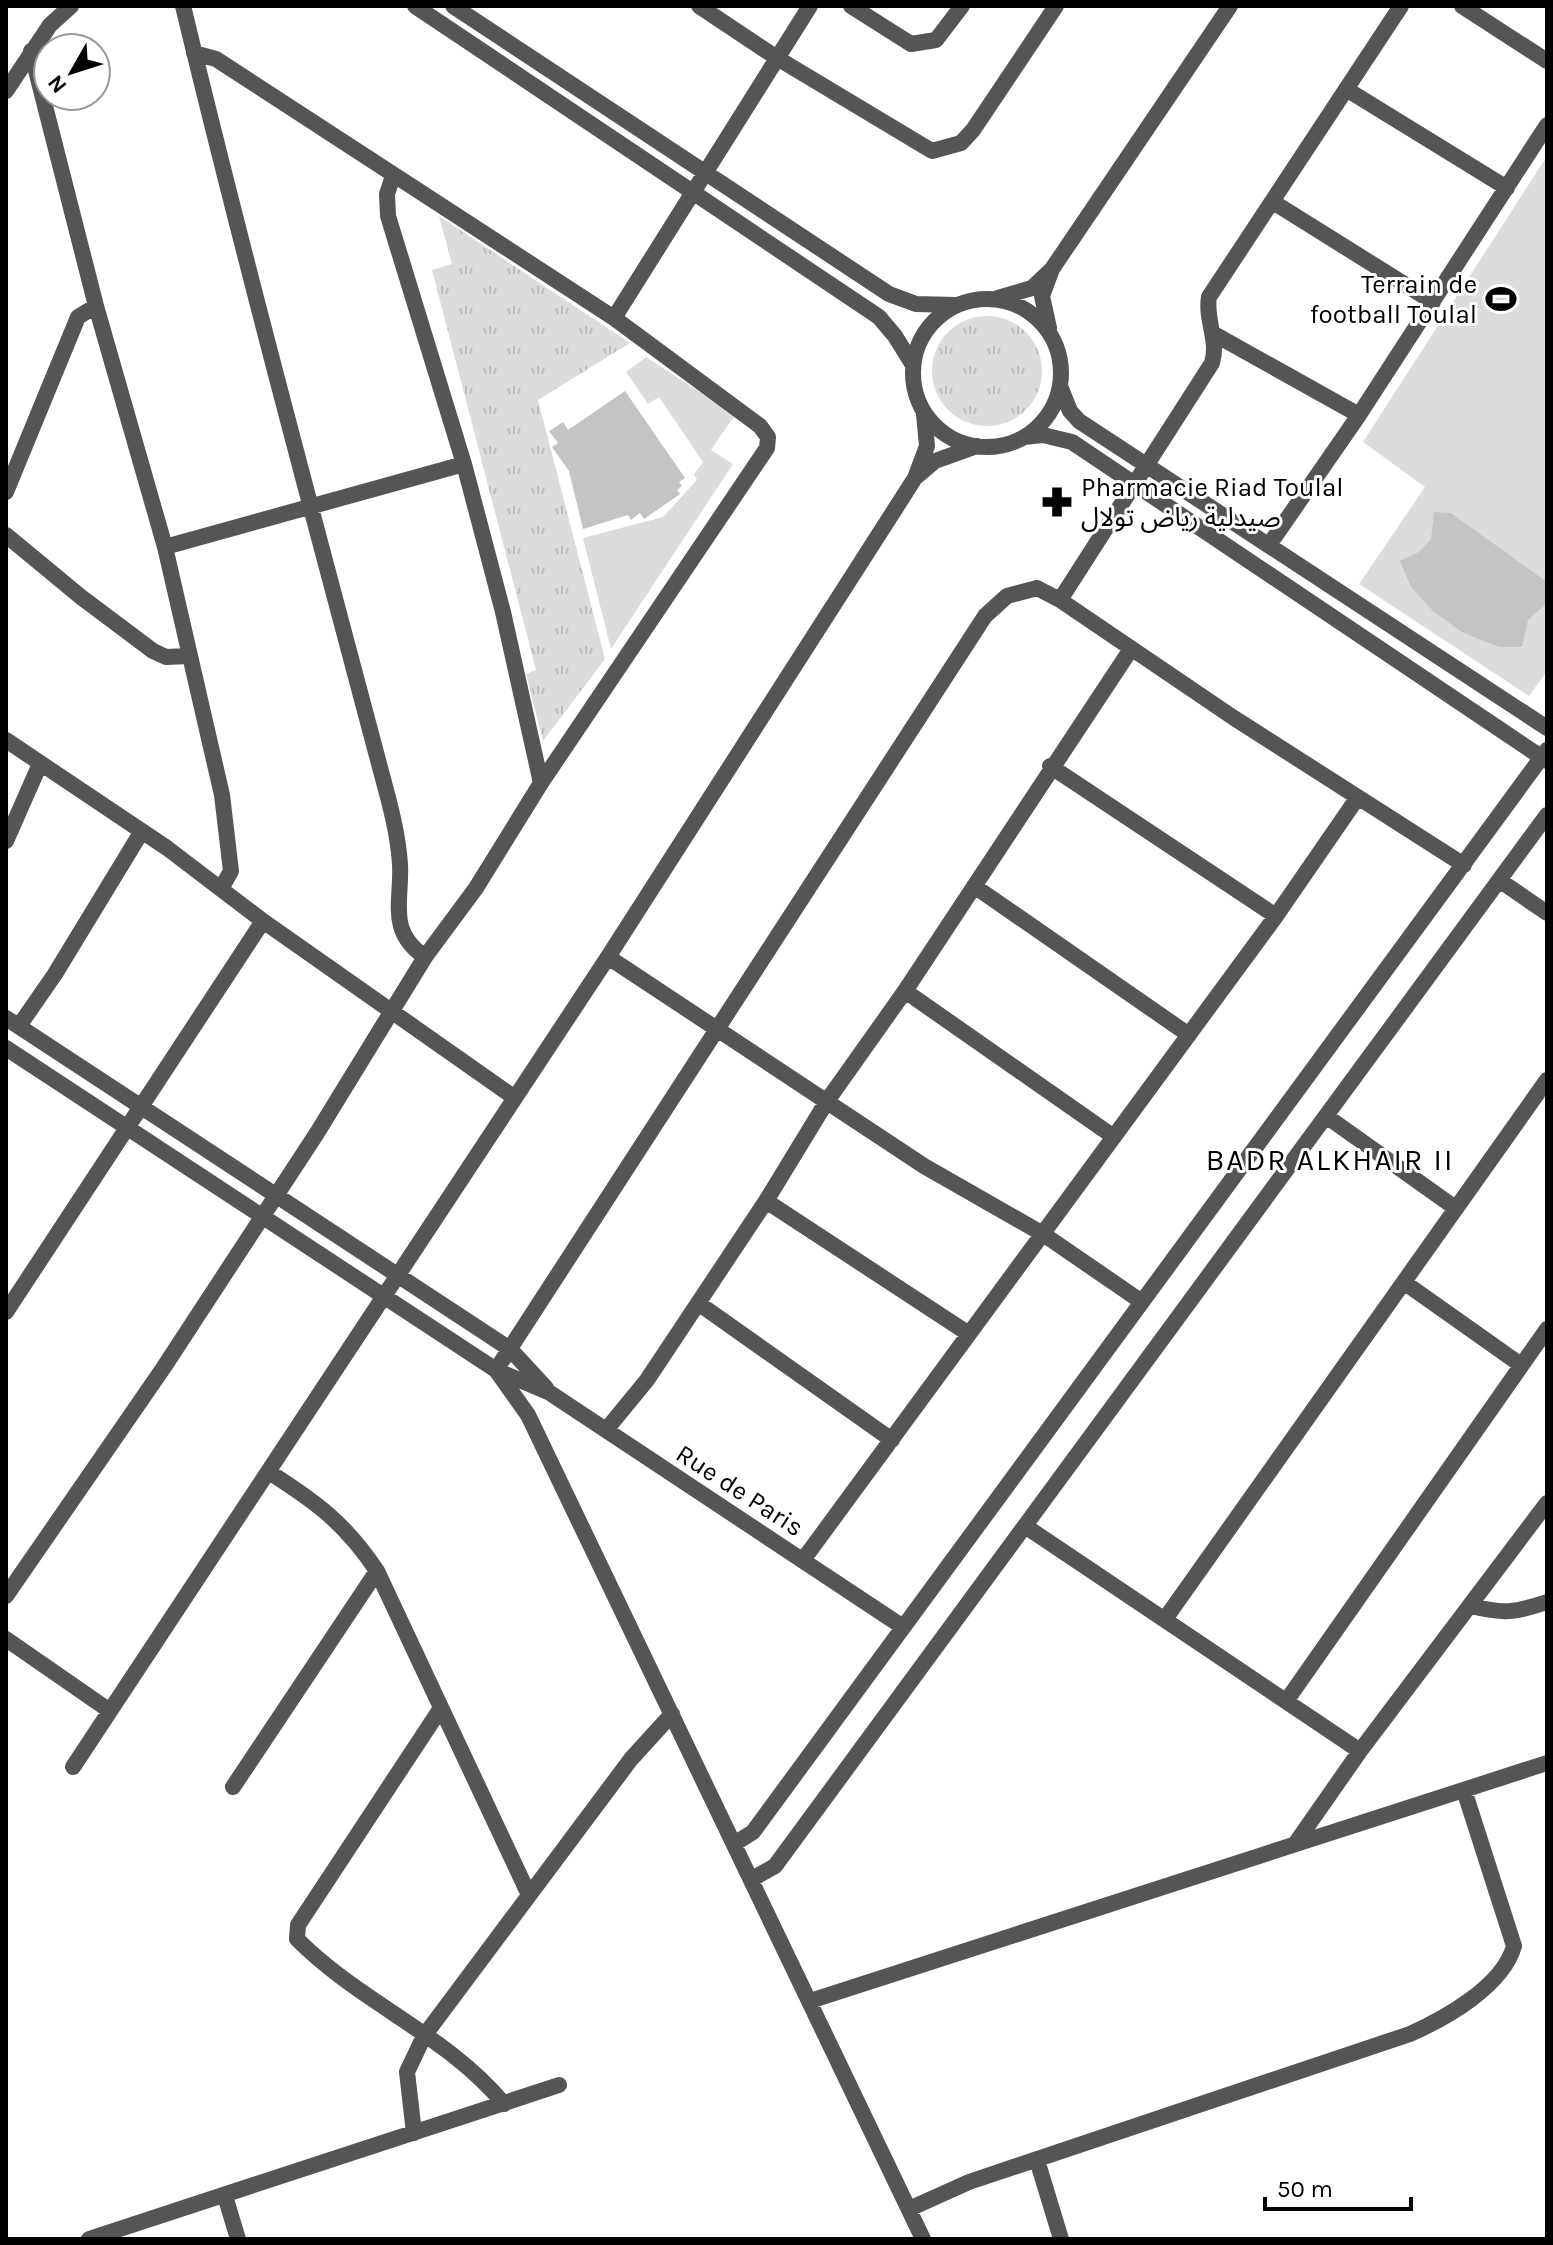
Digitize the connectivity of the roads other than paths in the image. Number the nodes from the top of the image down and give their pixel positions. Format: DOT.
graph roads {
  1 [pos="53,6"];
  2 [pos="71,6"];
  3 [pos="183,6"];
  4 [pos="415,6"];
  5 [pos="453,6"];
  6 [pos="699,6"];
  7 [pos="810,6"];
  8 [pos="851,6"];
  9 [pos="962,6"];
  10 [pos="1056,6"];
  11 [pos="1230,6"];
  12 [pos="1401,6"];
  13 [pos="1462,6"];
  14 [pos="50,25"];
  15 [pos="31,51"];
  16 [pos="194,53"];
  17 [pos="777,58"];
  18 [pos="1547,61"];
  19 [pos="1346,89"];
  20 [pos="6,91"];
  21 [pos="1547,125"];
  22 [pos="706,175"];
  23 [pos="393,176"];
  24 [pos="1507,188"];
  25 [pos="695,192"];
  26 [pos="1273,202"];
  27 [pos="1052,269"];
  28 [pos="993,298"];
  29 [pos="1433,302"];
  30 [pos="954,305"];
  31 [pos="96,306"];
  32 [pos="614,318"];
  33 [pos="1214,334"];
  34 [pos="1052,337"];
  35 [pos="913,365"];
  36 [pos="1060,386"];
  37 [pos="924,412"];
  38 [pos="1359,415"];
  39 [pos="1024,437"];
  40 [pos="977,446"];
  41 [pos="464,464"];
  42 [pos="1145,464"];
  43 [pos="915,478"];
  44 [pos="1132,483"];
  45 [pos="6,492"];
  46 [pos="310,507"];
  47 [pos="6,535"];
  48 [pos="1269,545"];
  49 [pos="165,547"];
  50 [pos="1060,600"];
  51 [pos="1131,649"];
  52 [pos="189,656"];
  53 [pos="1547,728"];
  54 [pos="6,740"];
  55 [pos="1545,756"];
  56 [pos="40,764"];
  57 [pos="1050,766"];
  58 [pos="541,783"];
  59 [pos="1358,797"];
  60 [pos="1547,815"];
  61 [pos="142,831"];
  62 [pos="6,841"];
  63 [pos="1464,865"];
  64 [pos="1499,880"];
  65 [pos="974,886"];
  66 [pos="222,887"];
  67 [pos="1547,913"];
  68 [pos="1276,916"];
  69 [pos="263,921"];
  70 [pos="425,957"];
  71 [pos="608,957"];
  72 [pos="905,991"];
  73 [pos="391,1012"];
  74 [pos="12,1022"];
  75 [pos="718,1030"];
  76 [pos="1189,1035"];
  77 [pos="6,1048"];
  78 [pos="1547,1080"];
  79 [pos="515,1098"];
  80 [pos="827,1101"];
  81 [pos="142,1107"];
  82 [pos="1326,1116"];
  83 [pos="128,1128"];
  84 [pos="1114,1137"];
  85 [pos="275,1195"];
  86 [pos="766,1201"];
  87 [pos="1454,1207"];
  88 [pos="262,1216"];
  89 [pos="1043,1234"];
  90 [pos="397,1275"];
  91 [pos="1405,1283"];
  92 [pos="383,1296"];
  93 [pos="1142,1302"];
  94 [pos="698,1303"];
  95 [pos="6,1312"];
  96 [pos="1547,1329"];
  97 [pos="969,1334"];
  98 [pos="510,1349"];
  99 [pos="1521,1365"];
  100 [pos="496,1370"];
  101 [pos="550,1393"];
  102 [pos="606,1430"];
  103 [pos="892,1440"];
  104 [pos="269,1472"];
  105 [pos="1547,1503"];
  106 [pos="1025,1526"];
  107 [pos="803,1560"];
  108 [pos="377,1571"];
  109 [pos="6,1596"];
  110 [pos="1547,1602"];
  111 [pos="1471,1606"];
  112 [pos="1165,1619"];
  113 [pos="903,1627"];
  114 [pos="6,1639"];
  115 [pos="1287,1700"];
  116 [pos="441,1708"];
  117 [pos="110,1711"];
  118 [pos="672,1714"];
  119 [pos="1360,1751"];
  120 [pos="1547,1763"];
  121 [pos="73,1767"];
  122 [pos="233,1787"];
  123 [pos="1464,1790"];
  124 [pos="734,1844"];
  125 [pos="1295,1844"];
  126 [pos="752,1879"];
  127 [pos="529,1895"];
  128 [pos="810,2001"];
  129 [pos="424,2036"];
  130 [pos="559,2085"];
  131 [pos="504,2104"];
  132 [pos="414,2133"];
  133 [pos="1037,2160"];
  134 [pos="225,2196"];
  135 [pos="909,2209"];
  136 [pos="89,2239"];
  137 [pos="238,2239"];
  138 [pos="923,2239"];
  139 [pos="1061,2239"];
  1 -- 14 [label="street"];
  2 -- 14 [label="street"];
  3 -- 16 [label="street"];
  4 -- 25 [label="street"];
  5 -- 22 [label="street"];
  6 -- 17 [label="street"];
  7 -- 17 [label="street"];
  8 -- 9 [label="street"];
  10 -- 17 [label="street"];
  11 -- 27 [label="street"];
  12 -- 19 [label="street"];
  13 -- 18 [label="street"];
  14 -- 15 [label="street"];
  15 -- 20 [label="street"];
  15 -- 31 [label="street"];
  16 -- 23 [label="street"];
  16 -- 46 [label="street"];
  17 -- 22 [label="street"];
  19 -- 24 [label="street"];
  19 -- 26 [label="street"];
  21 -- 24 [label="street"];
  22 -- 25 [label="street"];
  22 -- 30 [label="street"];
  23 -- 32 [label="street"];
  23 -- 41 [label="street"];
  24 -- 29 [label="street"];
  25 -- 32 [label="street"];
  25 -- 35 [label="street"];
  26 -- 29 [label="street"];
  26 -- 33 [label="street"];
  27 -- 28 [label="street"];
  27 -- 34 [label="street"];
  28 -- 30 [label="street"];
  28 -- 34 [label="street"];
  29 -- 38 [label="street"];
  30 -- 35 [label="street"];
  31 -- 45 [label="street"];
  31 -- 49 [label="street"];
  32 -- 58 [label="street"];
  33 -- 38 [label="street"];
  33 -- 42 [label="street"];
  34 -- 36 [label="street"];
  35 -- 37 [label="street"];
  36 -- 39 [label="street"];
  36 -- 42 [label="street"];
  37 -- 40 [label="street"];
  37 -- 43 [label="street"];
  38 -- 48 [label="street"];
  39 -- 40 [label="street"];
  39 -- 44 [label="street"];
  40 -- 43 [label="street"];
  41 -- 46 [label="street"];
  41 -- 58 [label="street"];
  42 -- 44 [label="street"];
  42 -- 48 [label="street"];
  43 -- 71 [label="street"];
  44 -- 50 [label="street"];
  44 -- 55 [label="street"];
  46 -- 49 [label="street"];
  46 -- 70 [label="street"];
  47 -- 52 [label="street"];
  48 -- 53 [label="street"];
  49 -- 52 [label="street"];
  50 -- 51 [label="street"];
  50 -- 75 [label="street"];
  51 -- 57 [label="street"];
  51 -- 59 [label="street"];
  52 -- 66 [label="street"];
  54 -- 56 [label="street"];
  55 -- 63 [label="street"];
  56 -- 61 [label="street"];
  56 -- 62 [label="street"];
  57 -- 65 [label="street"];
  57 -- 68 [label="street"];
  58 -- 70 [label="street"];
  59 -- 63 [label="street"];
  59 -- 68 [label="street"];
  60 -- 64 [label="street"];
  61 -- 66 [label="street"];
  61 -- 74 [label="street"];
  63 -- 93 [label="street"];
  64 -- 67 [label="street"];
  64 -- 82 [label="street"];
  65 -- 72 [label="street"];
  65 -- 76 [label="street"];
  66 -- 69 [label="street"];
  68 -- 76 [label="street"];
  69 -- 73 [label="street"];
  69 -- 81 [label="street"];
  70 -- 73 [label="street"];
  71 -- 75 [label="street"];
  71 -- 79 [label="street"];
  72 -- 80 [label="street"];
  72 -- 84 [label="street"];
  73 -- 79 [label="street"];
  73 -- 85 [label="street"];
  74 -- 81 [label="street"];
  75 -- 80 [label="street"];
  75 -- 98 [label="street"];
  76 -- 84 [label="street"];
  77 -- 83 [label="street"];
  78 -- 87 [label="street"];
  79 -- 90 [label="street"];
  80 -- 86 [label="street"];
  80 -- 89 [label="street"];
  81 -- 83 [label="street"];
  81 -- 85 [label="street"];
  82 -- 87 [label="street"];
  82 -- 106 [label="street"];
  83 -- 88 [label="street"];
  83 -- 95 [label="street"];
  84 -- 89 [label="street"];
  85 -- 88 [label="street"];
  85 -- 90 [label="street"];
  86 -- 94 [label="street"];
  86 -- 97 [label="street"];
  87 -- 91 [label="street"];
  88 -- 92 [label="street"];
  88 -- 109 [label="street"];
  89 -- 93 [label="street"];
  89 -- 97 [label="street"];
  90 -- 92 [label="street"];
  90 -- 98 [label="street"];
  91 -- 99 [label="street"];
  91 -- 112 [label="street"];
  92 -- 100 [label="street"];
  92 -- 104 [label="street"];
  93 -- 113 [label="street"];
  94 -- 102 [label="street"];
  94 -- 103 [label="street"];
  96 -- 99 [label="street"];
  97 -- 103 [label="street"];
  98 -- 100 [label="street"];
  98 -- 101 [label="street"];
  99 -- 115 [label="street"];
  100 -- 101 [label="street"];
  100 -- 118 [label="street"];
  101 -- 102 [label="street, Rue de Paris"];
  102 -- 107 [label="street, Rue de Paris"];
  103 -- 107 [label="street"];
  104 -- 108 [label="street"];
  104 -- 117 [label="street"];
  105 -- 111 [label="street"];
  106 -- 112 [label="street"];
  106 -- 126 [label="street"];
  107 -- 113 [label="street, Rue de Paris"];
  108 -- 116 [label="street"];
  108 -- 122 [label="street"];
  110 -- 111 [label="street"];
  111 -- 119 [label="street"];
  112 -- 115 [label="street"];
  113 -- 124 [label="street"];
  114 -- 117 [label="street"];
  115 -- 119 [label="street"];
  116 -- 127 [label="street"];
  116 -- 129 [label="street"];
  117 -- 121 [label="street"];
  118 -- 124 [label="street"];
  118 -- 127 [label="street"];
  119 -- 125 [label="street"];
  120 -- 123 [label="street"];
  123 -- 125 [label="street"];
  123 -- 133 [label="street"];
  124 -- 126 [label="street"];
  125 -- 128 [label="street"];
  126 -- 128 [label="street"];
  127 -- 129 [label="street"];
  128 -- 135 [label="street"];
  129 -- 131 [label="street"];
  129 -- 132 [label="street"];
  130 -- 131 [label="street"];
  131 -- 132 [label="street"];
  132 -- 134 [label="street"];
  133 -- 135 [label="street"];
  133 -- 139 [label="street"];
  134 -- 136 [label="street"];
  134 -- 137 [label="street"];
  135 -- 138 [label="street"];
}
